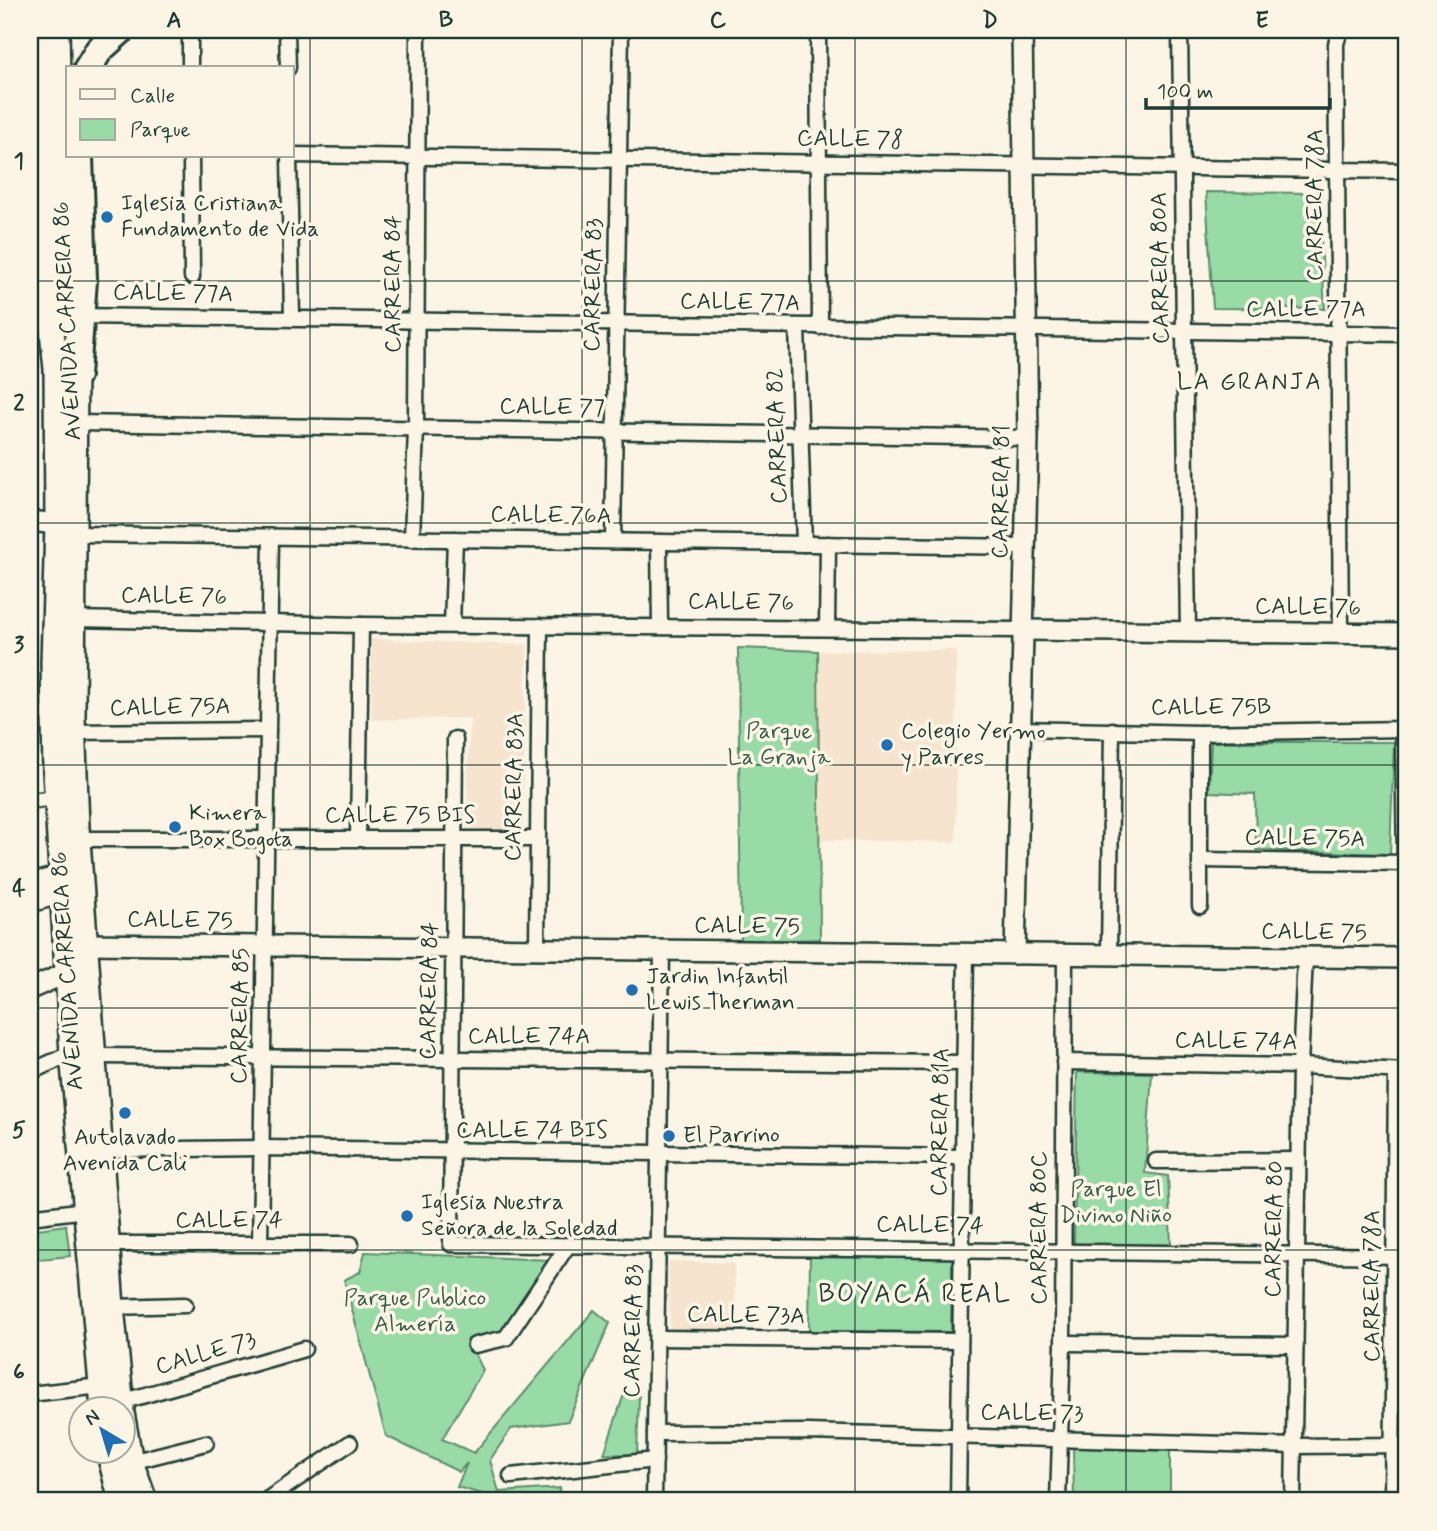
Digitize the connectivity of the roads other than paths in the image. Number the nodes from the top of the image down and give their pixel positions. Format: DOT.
graph roads {
  1 [pos="38,30"];
  2 [pos="57,30"];
  3 [pos="121,30"];
  4 [pos="190,30"];
  5 [pos="287,30"];
  6 [pos="418,30"];
  7 [pos="621,30"];
  8 [pos="818,30"];
  9 [pos="1022,30"];
  10 [pos="1180,30"];
  11 [pos="1340,30"];
  12 [pos="89,66"];
  13 [pos="190,66"];
  14 [pos="288,66"];
  15 [pos="34,92"];
  16 [pos="294,155"];
  17 [pos="417,156"];
  18 [pos="79,158"];
  19 [pos="191,158"];
  20 [pos="291,158"];
  21 [pos="618,160"];
  22 [pos="820,163"];
  23 [pos="1024,166"];
  24 [pos="1183,168"];
  25 [pos="1339,170"];
  26 [pos="1407,171"];
  27 [pos="49,182"];
  28 [pos="192,277"];
  29 [pos="77,316"];
  30 [pos="292,318"];
  31 [pos="416,320"];
  32 [pos="616,323"];
  33 [pos="797,327"];
  34 [pos="820,327"];
  35 [pos="1027,330"];
  36 [pos="1185,332"];
  37 [pos="1339,332"];
  38 [pos="1407,334"];
  39 [pos="76,375"];
  40 [pos="76,423"];
  41 [pos="416,428"];
  42 [pos="614,432"];
  43 [pos="801,434"];
  44 [pos="1028,438"];
  45 [pos="30,521"];
  46 [pos="66,529"];
  47 [pos="271,537"];
  48 [pos="412,539"];
  49 [pos="455,539"];
  50 [pos="613,541"];
  51 [pos="659,542"];
  52 [pos="804,544"];
  53 [pos="828,544"];
  54 [pos="1027,547"];
  55 [pos="74,619"];
  56 [pos="269,623"];
  57 [pos="361,625"];
  58 [pos="452,625"];
  59 [pos="540,626"];
  60 [pos="660,626"];
  61 [pos="827,628"];
  62 [pos="1021,630"];
  63 [pos="1188,632"];
  64 [pos="1341,633"];
  65 [pos="1407,634"];
  66 [pos="1019,729"];
  67 [pos="268,730"];
  68 [pos="1112,730"];
  69 [pos="73,732"];
  70 [pos="1200,733"];
  71 [pos="455,739"];
  72 [pos="56,798"];
  73 [pos="30,802"];
  74 [pos="358,838"];
  75 [pos="454,838"];
  76 [pos="266,839"];
  77 [pos="536,839"];
  78 [pos="1202,860"];
  79 [pos="1406,863"];
  80 [pos="65,865"];
  81 [pos="30,884"];
  82 [pos="30,902"];
  83 [pos="1200,906"];
  84 [pos="265,946"];
  85 [pos="454,948"];
  86 [pos="537,949"];
  87 [pos="662,950"];
  88 [pos="966,953"];
  89 [pos="1015,954"];
  90 [pos="1065,955"];
  91 [pos="1109,955"];
  92 [pos="1305,957"];
  93 [pos="1407,958"];
  94 [pos="80,960"];
  95 [pos="30,989"];
  96 [pos="83,1055"];
  97 [pos="263,1056"];
  98 [pos="451,1060"];
  99 [pos="660,1060"];
  100 [pos="1063,1062"];
  101 [pos="964,1063"];
  102 [pos="1300,1066"];
  103 [pos="1402,1071"];
  104 [pos="30,1072"];
  105 [pos="262,1148"];
  106 [pos="100,1150"];
  107 [pos="451,1153"];
  108 [pos="659,1154"];
  109 [pos="963,1157"];
  110 [pos="1298,1160"];
  111 [pos="1156,1161"];
  112 [pos="1402,1168"];
  113 [pos="85,1210"];
  114 [pos="30,1217"];
  115 [pos="107,1244"];
  116 [pos="260,1244"];
  117 [pos="351,1244"];
  118 [pos="452,1244"];
  119 [pos="568,1245"];
  120 [pos="658,1246"];
  121 [pos="961,1249"];
  122 [pos="1061,1251"];
  123 [pos="1297,1254"];
  124 [pos="1401,1256"];
  125 [pos="185,1305"];
  126 [pos="111,1307"];
  127 [pos="657,1338"];
  128 [pos="960,1341"];
  129 [pos="1063,1343"];
  130 [pos="475,1345"];
  131 [pos="1296,1345"];
  132 [pos="304,1349"];
  133 [pos="1401,1350"];
  134 [pos="30,1394"];
  135 [pos="113,1394"];
  136 [pos="114,1394"];
  137 [pos="66,1398"];
  138 [pos="136,1398"];
  139 [pos="655,1433"];
  140 [pos="959,1435"];
  141 [pos="1059,1437"];
  142 [pos="206,1443"];
  143 [pos="350,1443"];
  144 [pos="1401,1445"];
  145 [pos="1294,1446"];
  146 [pos="136,1453"];
  147 [pos="655,1460"];
  148 [pos="116,1464"];
  149 [pos="117,1464"];
  150 [pos="121,1464"];
  151 [pos="511,1476"];
  152 [pos="115,1501"];
  153 [pos="121,1501"];
  154 [pos="145,1501"];
  155 [pos="265,1501"];
  156 [pos="654,1501"];
  157 [pos="958,1501"];
  158 [pos="1058,1501"];
  159 [pos="1293,1501"];
  160 [pos="1392,1501"];
  1 -- 15 [label="main road, AVENIDA CARRERA 86"];
  2 -- 27 [label="main road, AVENIDA CARRERA 86"];
  3 -- 12 [label="highway"];
  4 -- 13 [label="street"];
  5 -- 14 [label="street"];
  6 -- 17 [label="street, CARRERA 84"];
  7 -- 21 [label="street, CARRERA 83"];
  8 -- 22 [label="street"];
  9 -- 23 [label="street, CARRERA 81"];
  10 -- 24 [label="street, CARRERA 80A"];
  11 -- 25 [label="street, CARRERA 78A"];
  15 -- 27 [label="main road, AVENIDA CARRERA 86"];
  16 -- 17 [label="street, CALLE 78"];
  17 -- 21 [label="street, CALLE 78"];
  17 -- 31 [label="street, CARRERA 84"];
  18 -- 29 [label="highway"];
  19 -- 28 [label="street"];
  20 -- 30 [label="street"];
  21 -- 22 [label="street, CALLE 78"];
  21 -- 32 [label="street, CARRERA 83"];
  22 -- 23 [label="street, CALLE 78"];
  22 -- 34 [label="street"];
  23 -- 24 [label="street, CALLE 78"];
  23 -- 35 [label="street, CARRERA 81"];
  24 -- 25 [label="street, CALLE 78"];
  24 -- 36 [label="street, CARRERA 80A"];
  25 -- 26 [label="street, CALLE 78"];
  25 -- 37 [label="street, CARRERA 78A"];
  27 -- 29 [label="main road, AVENIDA CARRERA 86"];
  27 -- 46 [label="main road, AVENIDA CARRERA 86"];
  29 -- 30 [label="street, CALLE 77A"];
  29 -- 39 [label="highway"];
  30 -- 31 [label="street, CALLE 77A"];
  31 -- 32 [label="street, CALLE 77A"];
  31 -- 41 [label="street, CARRERA 84"];
  32 -- 33 [label="street, CALLE 77A"];
  32 -- 42 [label="street, CARRERA 83"];
  33 -- 34 [label="street, CALLE 77A"];
  33 -- 43 [label="street, CARRERA 82"];
  34 -- 35 [label="street, CALLE 77A"];
  35 -- 36 [label="street, CALLE 77A"];
  35 -- 44 [label="street, CARRERA 81"];
  36 -- 37 [label="street, CALLE 77A"];
  36 -- 63 [label="street, CARRERA 80A"];
  37 -- 38 [label="street, CALLE 77A"];
  37 -- 64 [label="street, CARRERA 78A"];
  39 -- 40 [label="main road, AVENIDA CARRERA 86"];
  40 -- 41 [label="street, CALLE 77"];
  40 -- 46 [label="main road, AVENIDA CARRERA 86"];
  41 -- 42 [label="street, CALLE 77"];
  41 -- 48 [label="street, CARRERA 84"];
  42 -- 43 [label="street, CALLE 77"];
  42 -- 50 [label="street, CARRERA 83"];
  43 -- 44 [label="street, CALLE 77"];
  43 -- 52 [label="street, CARRERA 82"];
  44 -- 54 [label="street, CARRERA 81"];
  45 -- 46 [label="street, CALLE 76A"];
  46 -- 47 [label="street, CALLE 76A"];
  46 -- 55 [label="main road, AVENIDA CARRERA 86"];
  46 -- 72 [label="main road, AVENIDA CARRERA 86"];
  47 -- 48 [label="street, CALLE 76A"];
  47 -- 56 [label="street, CARRERA 85"];
  48 -- 49 [label="street, CALLE 76A"];
  49 -- 50 [label="street, CALLE 76A"];
  49 -- 58 [label="street"];
  50 -- 51 [label="street, CALLE 76A"];
  51 -- 52 [label="street, CALLE 76A"];
  51 -- 60 [label="street"];
  52 -- 53 [label="street, CALLE 76A"];
  53 -- 54 [label="street, CALLE 76A"];
  53 -- 61 [label="street"];
  54 -- 62 [label="street, CARRERA 81"];
  55 -- 56 [label="street, CALLE 76"];
  55 -- 69 [label="main road, AVENIDA CARRERA 86"];
  56 -- 57 [label="street, CALLE 76"];
  56 -- 67 [label="street, CARRERA 85"];
  57 -- 58 [label="street, CALLE 76"];
  57 -- 74 [label="street"];
  58 -- 59 [label="street, CALLE 76"];
  59 -- 60 [label="street, CALLE 76"];
  59 -- 77 [label="street, CARRERA 83A"];
  60 -- 61 [label="street, CALLE 76"];
  61 -- 62 [label="street, CALLE 76"];
  62 -- 63 [label="street, CALLE 76"];
  62 -- 66 [label="street, CARRERA 81"];
  63 -- 64 [label="street, CALLE 76"];
  64 -- 65 [label="street, CALLE 76"];
  66 -- 68 [label="street, CALLE 75B"];
  66 -- 89 [label="street, CARRERA 81"];
  67 -- 69 [label="street, CALLE 75A"];
  67 -- 76 [label="street, CARRERA 85"];
  68 -- 70 [label="street, CALLE 75B"];
  68 -- 91 [label="street"];
  69 -- 80 [label="main road, AVENIDA CARRERA 86"];
  70 -- 78 [label="street"];
  70 -- 79 [label="street, CALLE 75B"];
  71 -- 75 [label="street, CARRERA 84"];
  72 -- 73 [label="street"];
  72 -- 80 [label="main road, AVENIDA CARRERA 86"];
  74 -- 75 [label="street, CALLE 75 BIS"];
  74 -- 76 [label="street, CALLE 75 BIS"];
  75 -- 77 [label="street, CALLE 75 BIS"];
  75 -- 85 [label="street, CARRERA 84"];
  76 -- 80 [label="street, CALLE 75 BIS"];
  76 -- 84 [label="street, CARRERA 85"];
  77 -- 86 [label="street, CARRERA 83A"];
  78 -- 79 [label="street, CALLE 75A"];
  78 -- 83 [label="street"];
  80 -- 81 [label="street"];
  80 -- 82 [label="street"];
  80 -- 94 [label="main road, AVENIDA CARRERA 86"];
  80 -- 94 [label="main road, AVENIDA CARRERA 86"];
  84 -- 85 [label="street, CALLE 75"];
  84 -- 94 [label="street, CALLE 75"];
  84 -- 97 [label="street, CARRERA 85"];
  85 -- 86 [label="street, CALLE 75"];
  85 -- 98 [label="street, CARRERA 84"];
  86 -- 87 [label="street, CALLE 75"];
  87 -- 88 [label="street, CALLE 75"];
  87 -- 99 [label="street, CARRERA 83"];
  88 -- 89 [label="street, CALLE 75"];
  88 -- 101 [label="street, CARRERA 81A"];
  89 -- 90 [label="street, CALLE 75"];
  90 -- 91 [label="street, CALLE 75"];
  90 -- 100 [label="street, CARRERA 80C"];
  91 -- 92 [label="street, CALLE 75"];
  92 -- 93 [label="street, CALLE 75"];
  92 -- 102 [label="street, CARRERA 80"];
  94 -- 95 [label="street"];
  94 -- 96 [label="main road, AVENIDA CARRERA 86"];
  96 -- 97 [label="street, CALLE 74A"];
  96 -- 104 [label="street"];
  96 -- 106 [label="main road, AVENIDA CARRERA 86"];
  96 -- 113 [label="main road, AVENIDA CARRERA 86"];
  97 -- 98 [label="street, CALLE 74A"];
  97 -- 105 [label="street, CARRERA 85"];
  98 -- 99 [label="street, CALLE 74A"];
  98 -- 107 [label="street, CARRERA 84"];
  99 -- 101 [label="street, CALLE 74A"];
  99 -- 108 [label="street, CARRERA 83"];
  100 -- 102 [label="street, CALLE 74A"];
  100 -- 122 [label="street, CARRERA 80C"];
  101 -- 109 [label="street, CARRERA 81A"];
  102 -- 103 [label="street, CALLE 74A"];
  102 -- 110 [label="street, CARRERA 80"];
  103 -- 112 [label="street, CARRERA 78A"];
  105 -- 106 [label="street, CALLE 74 BIS"];
  105 -- 107 [label="street, CALLE 74 BIS"];
  105 -- 116 [label="street, CARRERA 85"];
  106 -- 115 [label="main road, AVENIDA CARRERA 86"];
  107 -- 108 [label="street, CALLE 74 BIS"];
  107 -- 118 [label="street, CARRERA 84"];
  108 -- 109 [label="street, CALLE 74 BIS"];
  108 -- 120 [label="street, CARRERA 83"];
  109 -- 121 [label="street, CARRERA 81A"];
  110 -- 111 [label="street"];
  110 -- 123 [label="street, CARRERA 80"];
  112 -- 124 [label="street, CARRERA 78A"];
  113 -- 114 [label="street"];
  113 -- 135 [label="main road, AVENIDA CARRERA 86"];
  115 -- 116 [label="street, CALLE 74"];
  115 -- 126 [label="main road, AVENIDA CARRERA 86"];
  116 -- 117 [label="street, CALLE 74"];
  118 -- 119 [label="street, CALLE 74"];
  119 -- 120 [label="street, CALLE 74"];
  119 -- 130 [label="street"];
  120 -- 121 [label="street, CALLE 74"];
  120 -- 127 [label="street, CARRERA 83"];
  121 -- 122 [label="street, CALLE 74"];
  121 -- 128 [label="street, CARRERA 81A"];
  122 -- 123 [label="street, CALLE 74"];
  122 -- 129 [label="street, CARRERA 80C"];
  123 -- 124 [label="street, CALLE 74"];
  123 -- 131 [label="street, CARRERA 80"];
  124 -- 133 [label="street, CARRERA 78A"];
  125 -- 126 [label="street"];
  126 -- 136 [label="main road, AVENIDA CARRERA 86"];
  127 -- 128 [label="street, CALLE 73A"];
  127 -- 139 [label="street, CARRERA 83"];
  128 -- 140 [label="street, CARRERA 81A"];
  129 -- 131 [label="street"];
  129 -- 141 [label="street, CARRERA 80C"];
  131 -- 145 [label="street, CARRERA 80"];
  132 -- 138 [label="street, CALLE 73"];
  133 -- 144 [label="street, CARRERA 78A"];
  134 -- 137 [label="street, CALLE 73"];
  139 -- 140 [label="street, CALLE 73"];
  139 -- 147 [label="street, CARRERA 83"];
  140 -- 141 [label="street, CALLE 73"];
  140 -- 157 [label="street, CARRERA 81A"];
  141 -- 145 [label="street, CALLE 73"];
  141 -- 158 [label="street, CARRERA 80C"];
  142 -- 146 [label="street"];
  143 -- 155 [label="street"];
  144 -- 145 [label="street, CALLE 73"];
  144 -- 160 [label="street, CARRERA 78A"];
  145 -- 159 [label="street, CARRERA 80"];
  147 -- 151 [label="street"];
  147 -- 156 [label="street, CARRERA 83"];
  148 -- 152 [label="street"];
  149 -- 153 [label="main road, AVENIDA CARRERA 86"];
  150 -- 154 [label="main road, AVENIDA CARRERA 86"];
}
